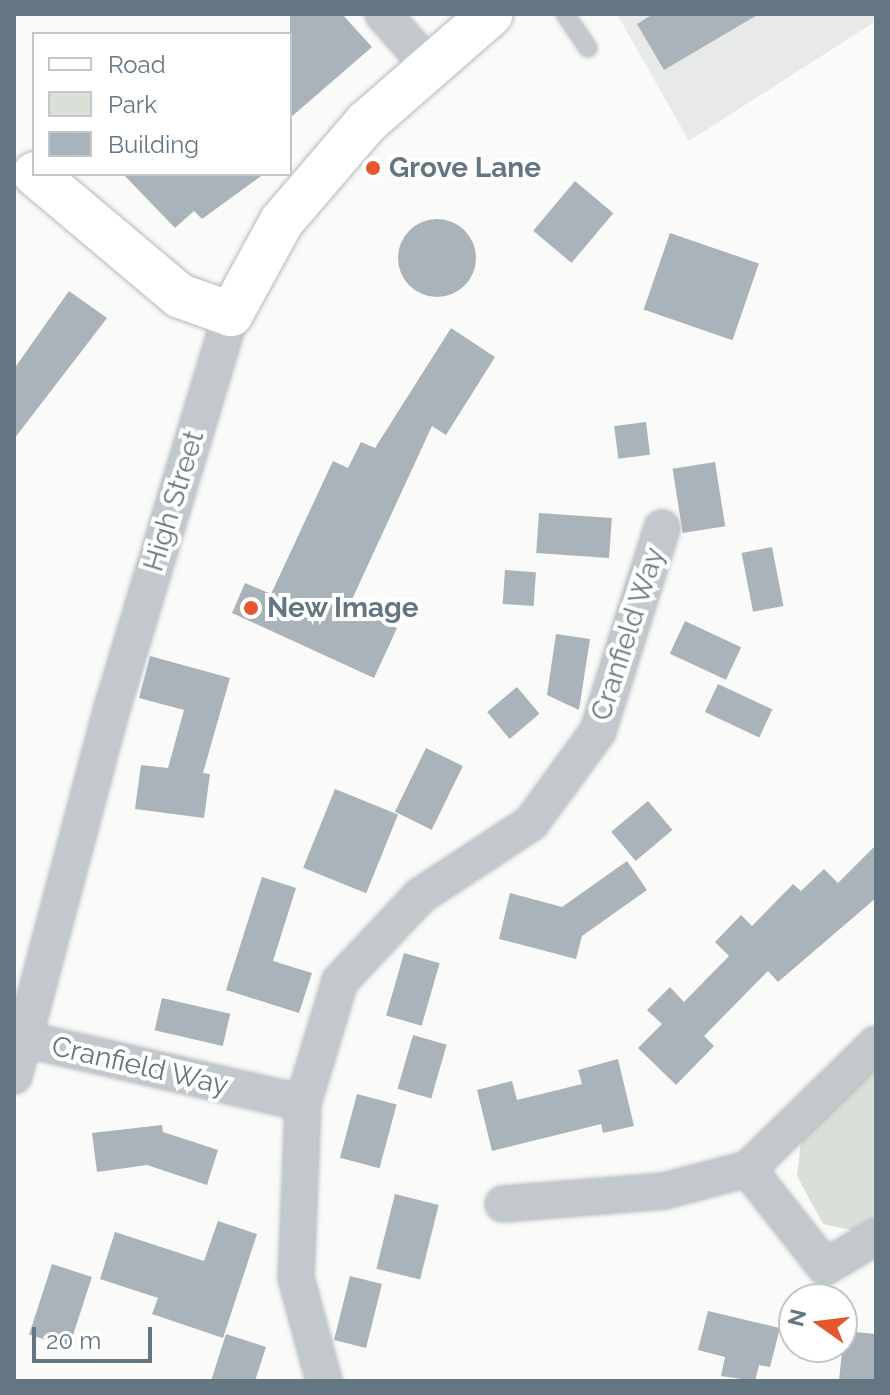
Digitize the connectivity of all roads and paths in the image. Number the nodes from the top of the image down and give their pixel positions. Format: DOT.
graph roads {
  1 [pos="383,14"];
  2 [pos="491,14"];
  3 [pos="565,14"];
  4 [pos="588,48"];
  5 [pos="429,66"];
  6 [pos="14,157"];
  7 [pos="32,172"];
  8 [pos="36,176"];
  9 [pos="231,314"];
  10 [pos="662,528"];
  11 [pos="24,1039"];
  12 [pos="876,1044"];
  13 [pos="14,1076"];
  14 [pos="303,1103"];
  15 [pos="748,1169"];
  16 [pos="503,1204"];
  17 [pos="876,1237"];
  18 [pos="324,1381"];
  1 -- 5 [label="street"];
  2 -- 5 [label="street, High Street"];
  3 -- 4 [label="lane"];
  5 -- 9 [label="street, High Street"];
  6 -- 7 [label="street"];
  8 -- 9 [label="street"];
  9 -- 11 [label="street, High Street"];
  10 -- 14 [label="street, Cranfield Way"];
  11 -- 13 [label="street, High Street"];
  11 -- 14 [label="street, Cranfield Way"];
  12 -- 15 [label="street"];
  14 -- 18 [label="street, Cranfield Way"];
  15 -- 16 [label="street"];
  15 -- 17 [label="street"];
}
